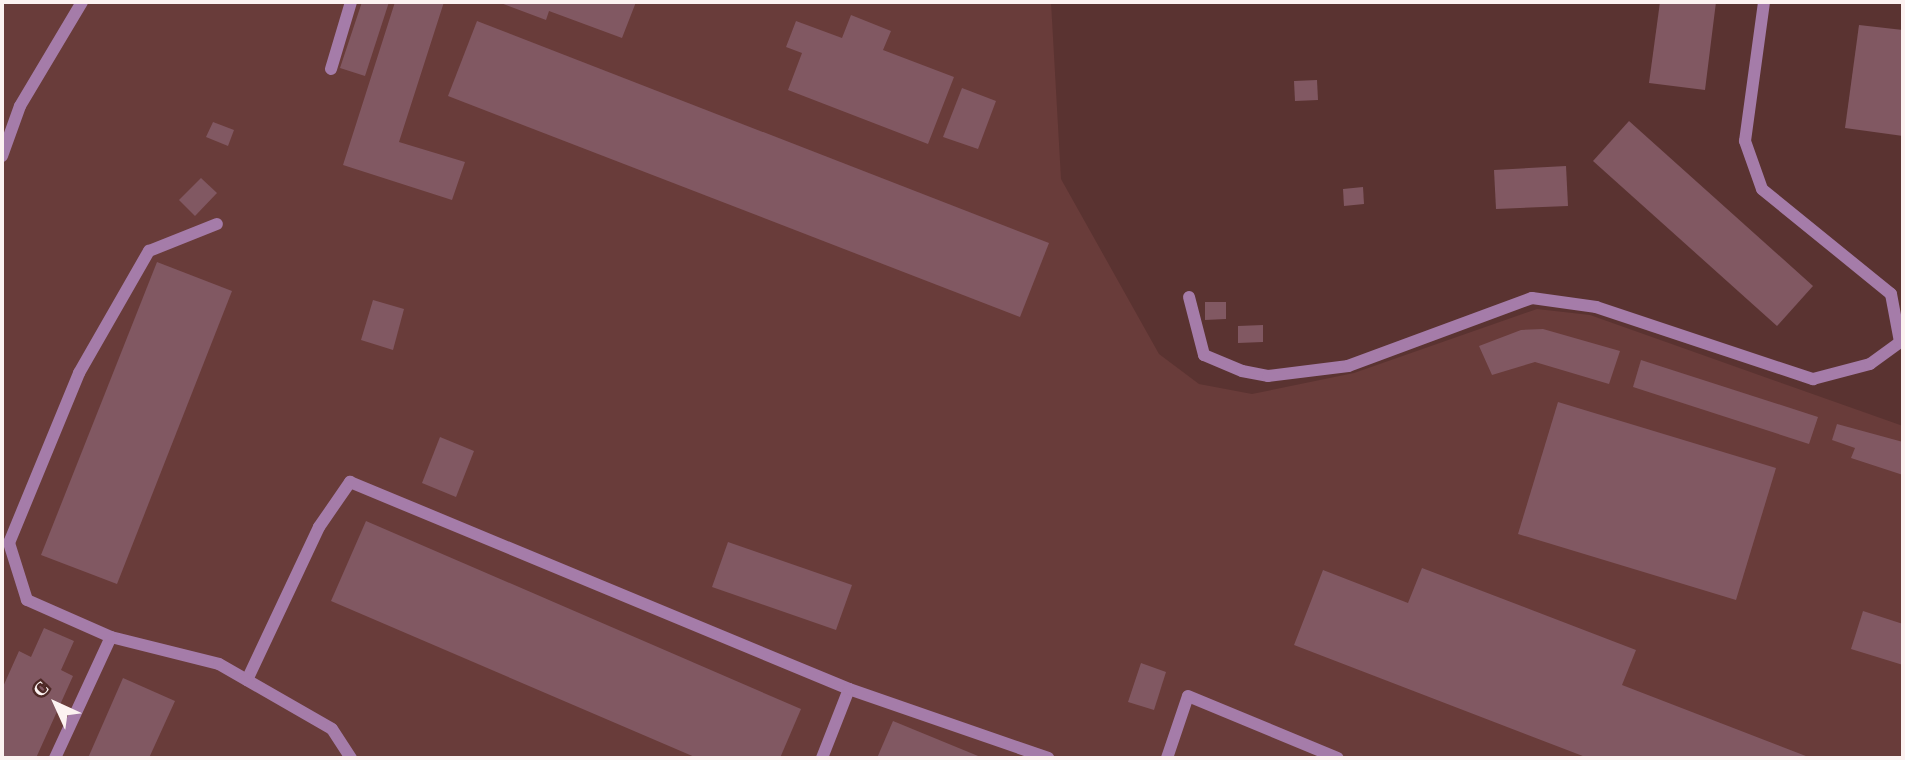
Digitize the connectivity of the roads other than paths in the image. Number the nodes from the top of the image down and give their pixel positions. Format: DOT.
graph roads {
  1 [pos="82,2"];
  2 [pos="351,2"];
  3 [pos="1764,2"];
  4 [pos="331,69"];
  5 [pos="2,156"];
  6 [pos="217,224"];
  7 [pos="1189,297"];
  8 [pos="111,637"];
  9 [pos="247,680"];
  10 [pos="849,689"];
  11 [pos="55,758"];
  12 [pos="351,758"];
  13 [pos="822,758"];
  14 [pos="1048,758"];
  15 [pos="1167,758"];
  16 [pos="1338,758"];
  1 -- 5 [label="lane"];
  2 -- 4 [label="lane"];
  3 -- 7 [label="lane"];
  6 -- 8 [label="lane"];
  8 -- 9 [label="lane"];
  8 -- 11 [label="lane"];
  9 -- 10 [label="lane"];
  9 -- 12 [label="lane"];
  10 -- 13 [label="lane"];
  10 -- 14 [label="lane"];
  15 -- 16 [label="lane"];
}
